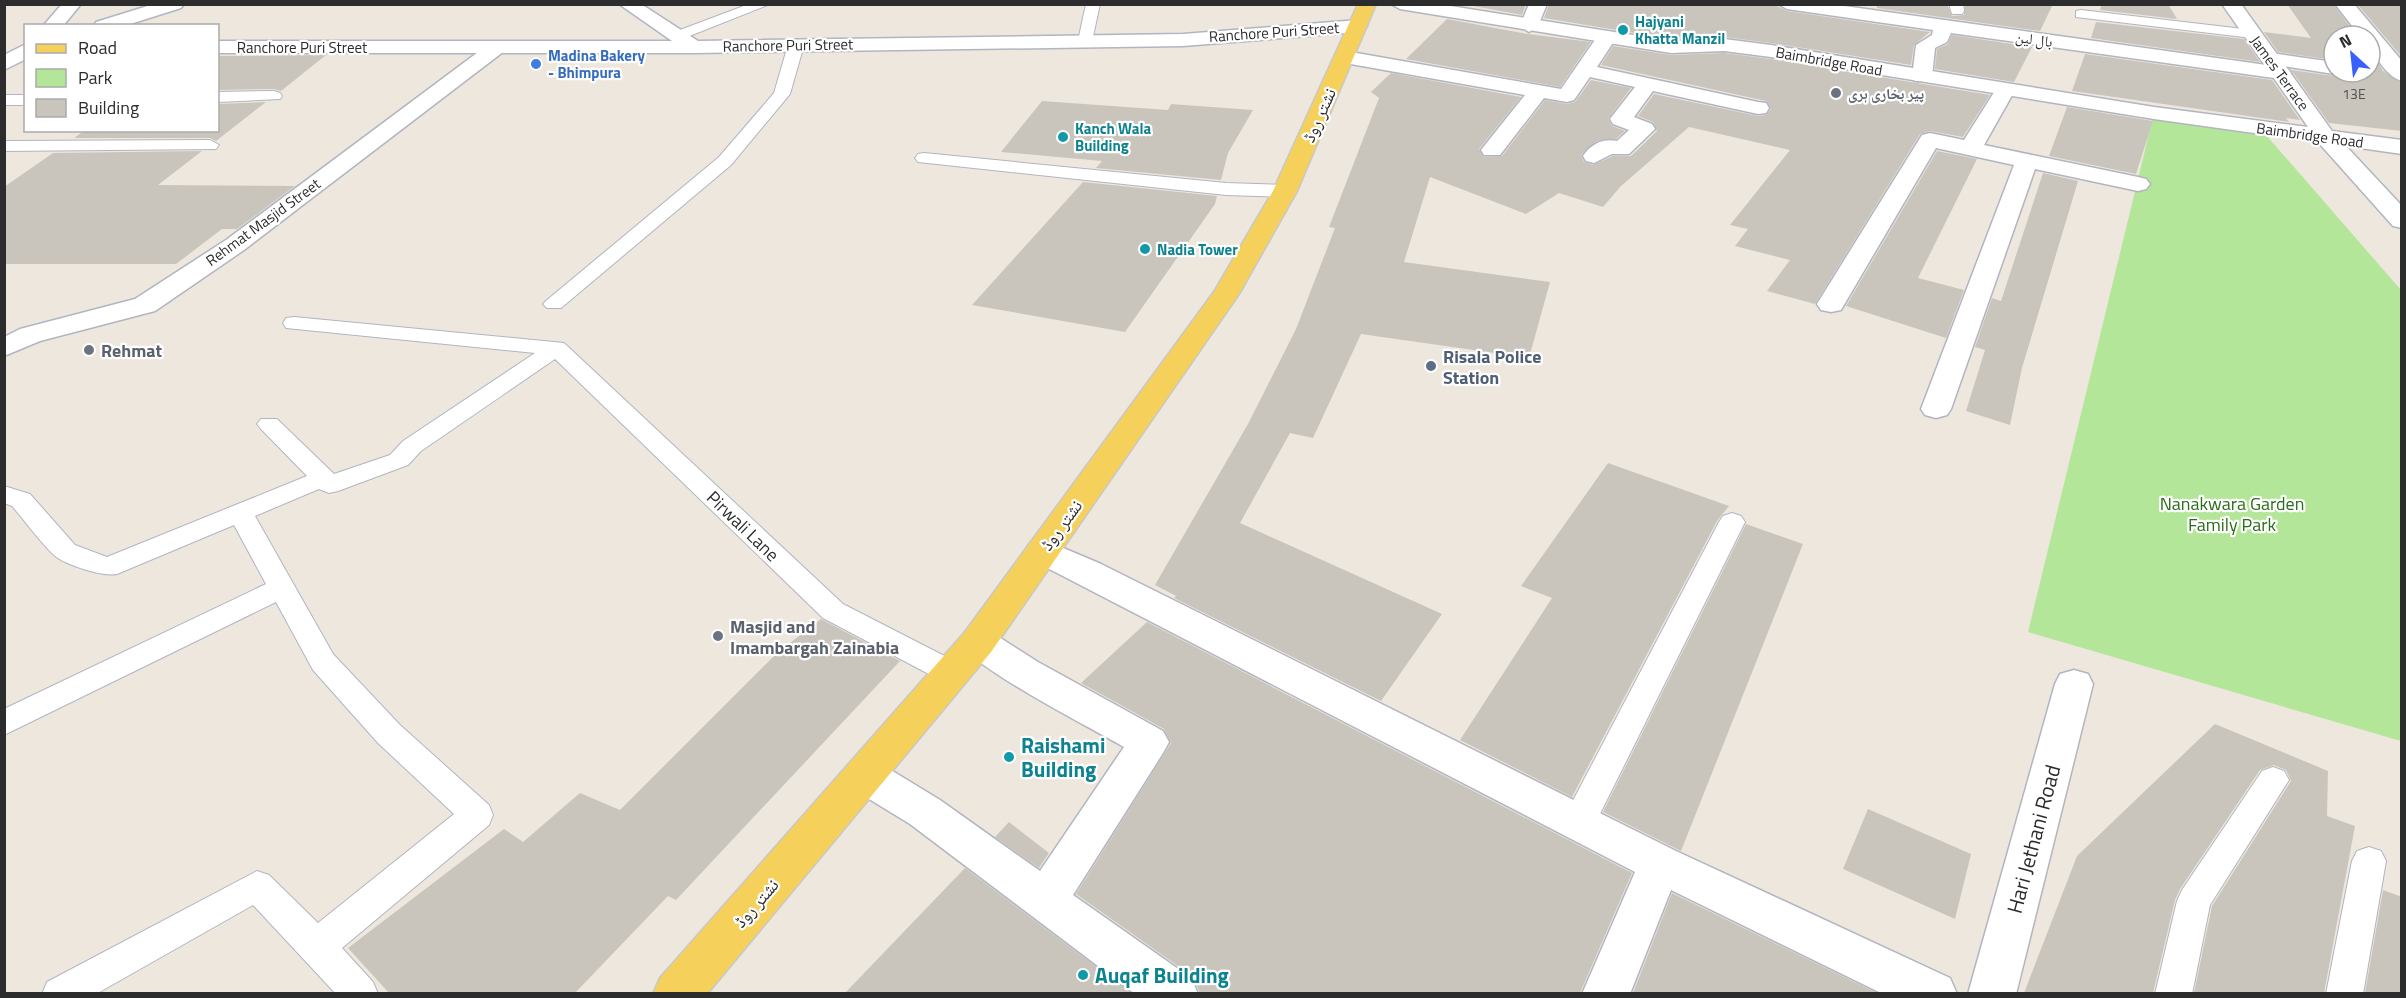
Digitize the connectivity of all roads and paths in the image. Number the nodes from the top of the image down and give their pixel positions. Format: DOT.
graph roads {
  1 [pos="72,4"];
  2 [pos="175,4"];
  3 [pos="628,4"];
  4 [pos="763,4"];
  5 [pos="1093,4"];
  6 [pos="1400,4"];
  7 [pos="1538,4"];
  8 [pos="1788,4"];
  9 [pos="2231,4"];
  10 [pos="2344,4"];
  11 [pos="1363,15"];
  12 [pos="2080,15"];
  13 [pos="54,24"];
  14 [pos="110,24"];
  15 [pos="2360,24"];
  16 [pos="1529,26"];
  17 [pos="1944,26"];
  18 [pos="2252,34"];
  19 [pos="677,36"];
  20 [pos="1606,38"];
  21 [pos="1085,41"];
  22 [pos="796,45"];
  23 [pos="219,47"];
  24 [pos="694,47"];
  25 [pos="496,48"];
  26 [pos="24,51"];
  27 [pos="2382,51"];
  28 [pos="1345,57"];
  29 [pos="4,63"];
  30 [pos="2276,66"];
  31 [pos="2322,68"];
  32 [pos="1584,70"];
  33 [pos="2382,74"];
  34 [pos="2402,76"];
  35 [pos="1922,77"];
  36 [pos="1648,84"];
  37 [pos="2005,90"];
  38 [pos="1539,91"];
  39 [pos="274,96"];
  40 [pos="219,97"];
  41 [pos="4,100"];
  42 [pos="24,100"];
  43 [pos="1758,108"];
  44 [pos="2326,138"];
  45 [pos="210,145"];
  46 [pos="4,146"];
  47 [pos="2402,147"];
  48 [pos="1971,148"];
  49 [pos="1492,150"];
  50 [pos="1594,156"];
  51 [pos="924,158"];
  52 [pos="2027,160"];
  53 [pos="2138,184"];
  54 [pos="1285,191"];
  55 [pos="2402,221"];
  56 [pos="554,304"];
  57 [pos="1831,304"];
  58 [pos="294,323"];
  59 [pos="4,348"];
  60 [pos="556,348"];
  61 [pos="1936,408"];
  62 [pos="269,424"];
  63 [pos="324,478"];
  64 [pos="4,494"];
  65 [pos="239,511"];
  66 [pos="1732,522"];
  67 [pos="1042,551"];
  68 [pos="281,588"];
  69 [pos="978,642"];
  70 [pos="952,673"];
  71 [pos="2074,684"];
  72 [pos="4,723"];
  73 [pos="866,776"];
  74 [pos="2273,780"];
  75 [pos="1579,822"];
  76 [pos="2369,861"];
  77 [pos="1660,864"];
  78 [pos="1045,900"];
  79 [pos="316,946"];
  80 [pos="60,993"];
  81 [pos="360,993"];
  82 [pos="677,993"];
  83 [pos="1174,993"];
  84 [pos="1606,993"];
  85 [pos="1933,993"];
  86 [pos="1992,993"];
  87 [pos="2173,993"];
  88 [pos="2344,993"];
  1 -- 13 [label="street"];
  2 -- 14 [label="street"];
  3 -- 19 [label="street"];
  4 -- 19 [label="lane"];
  5 -- 21 [label="lane"];
  6 -- 16 [label="street, Baimbridge Road"];
  7 -- 16 [label="street"];
  8 -- 17 [label="street, بال لین"];
  9 -- 18 [label="street, James Terrace"];
  10 -- 15 [label="street"];
  11 -- 21 [label="street, Ranchore Puri Street"];
  11 -- 28 [label="main road, نشتر روڈ"];
  12 -- 18 [label="lane"];
  16 -- 20 [label="street, Baimbridge Road"];
  17 -- 30 [label="street, بال لین"];
  17 -- 35 [label="street"];
  18 -- 30 [label="street, James Terrace"];
  19 -- 24 [label="street"];
  20 -- 32 [label="street"];
  20 -- 35 [label="street, Baimbridge Road"];
  21 -- 22 [label="street, Ranchore Puri Street"];
  22 -- 24 [label="street, Ranchore Puri Street"];
  22 -- 56 [label="lane"];
  23 -- 25 [label="street, Ranchore Puri Street"];
  24 -- 25 [label="street, Ranchore Puri Street"];
  25 -- 59 [label="street, Rehmat Masjid Street"];
  26 -- 29 [label="street"];
  27 -- 34 [label="street"];
  28 -- 38 [label="street"];
  28 -- 54 [label="main road, نشتر روڈ"];
  30 -- 31 [label="street, بال لین"];
  30 -- 44 [label="street, James Terrace"];
  32 -- 36 [label="street"];
  32 -- 38 [label="street"];
  33 -- 34 [label="street"];
  35 -- 37 [label="street, Baimbridge Road"];
  36 -- 43 [label="street"];
  36 -- 50 [label="street"];
  37 -- 44 [label="street, Baimbridge Road"];
  37 -- 48 [label="street"];
  38 -- 49 [label="street"];
  39 -- 40 [label="lane"];
  41 -- 42 [label="lane"];
  44 -- 47 [label="street, Baimbridge Road"];
  44 -- 55 [label="street, James Terrace"];
  45 -- 46 [label="lane"];
  48 -- 52 [label="street"];
  48 -- 57 [label="street"];
  51 -- 54 [label="lane"];
  52 -- 53 [label="street"];
  52 -- 61 [label="street"];
  54 -- 67 [label="main road, نشتر روڈ"];
  58 -- 60 [label="lane"];
  60 -- 63 [label="lane"];
  60 -- 70 [label="lane, Pirwali Lane"];
  62 -- 63 [label="lane"];
  63 -- 65 [label="lane"];
  64 -- 65 [label="lane"];
  65 -- 68 [label="lane"];
  66 -- 75 [label="lane"];
  67 -- 69 [label="main road, نشتر روڈ"];
  67 -- 75 [label="street"];
  68 -- 72 [label="lane"];
  68 -- 79 [label="lane"];
  69 -- 70 [label="main road, نشتر روڈ"];
  69 -- 78 [label="street"];
  70 -- 73 [label="main road, نشتر روڈ"];
  71 -- 86 [label="street, Hari Jethani Road"];
  73 -- 78 [label="street"];
  73 -- 82 [label="main road, نشتر روڈ"];
  74 -- 87 [label="lane"];
  75 -- 77 [label="street"];
  76 -- 88 [label="lane"];
  77 -- 84 [label="street"];
  77 -- 85 [label="street"];
  78 -- 83 [label="street"];
  79 -- 80 [label="lane"];
  79 -- 81 [label="lane"];
}
